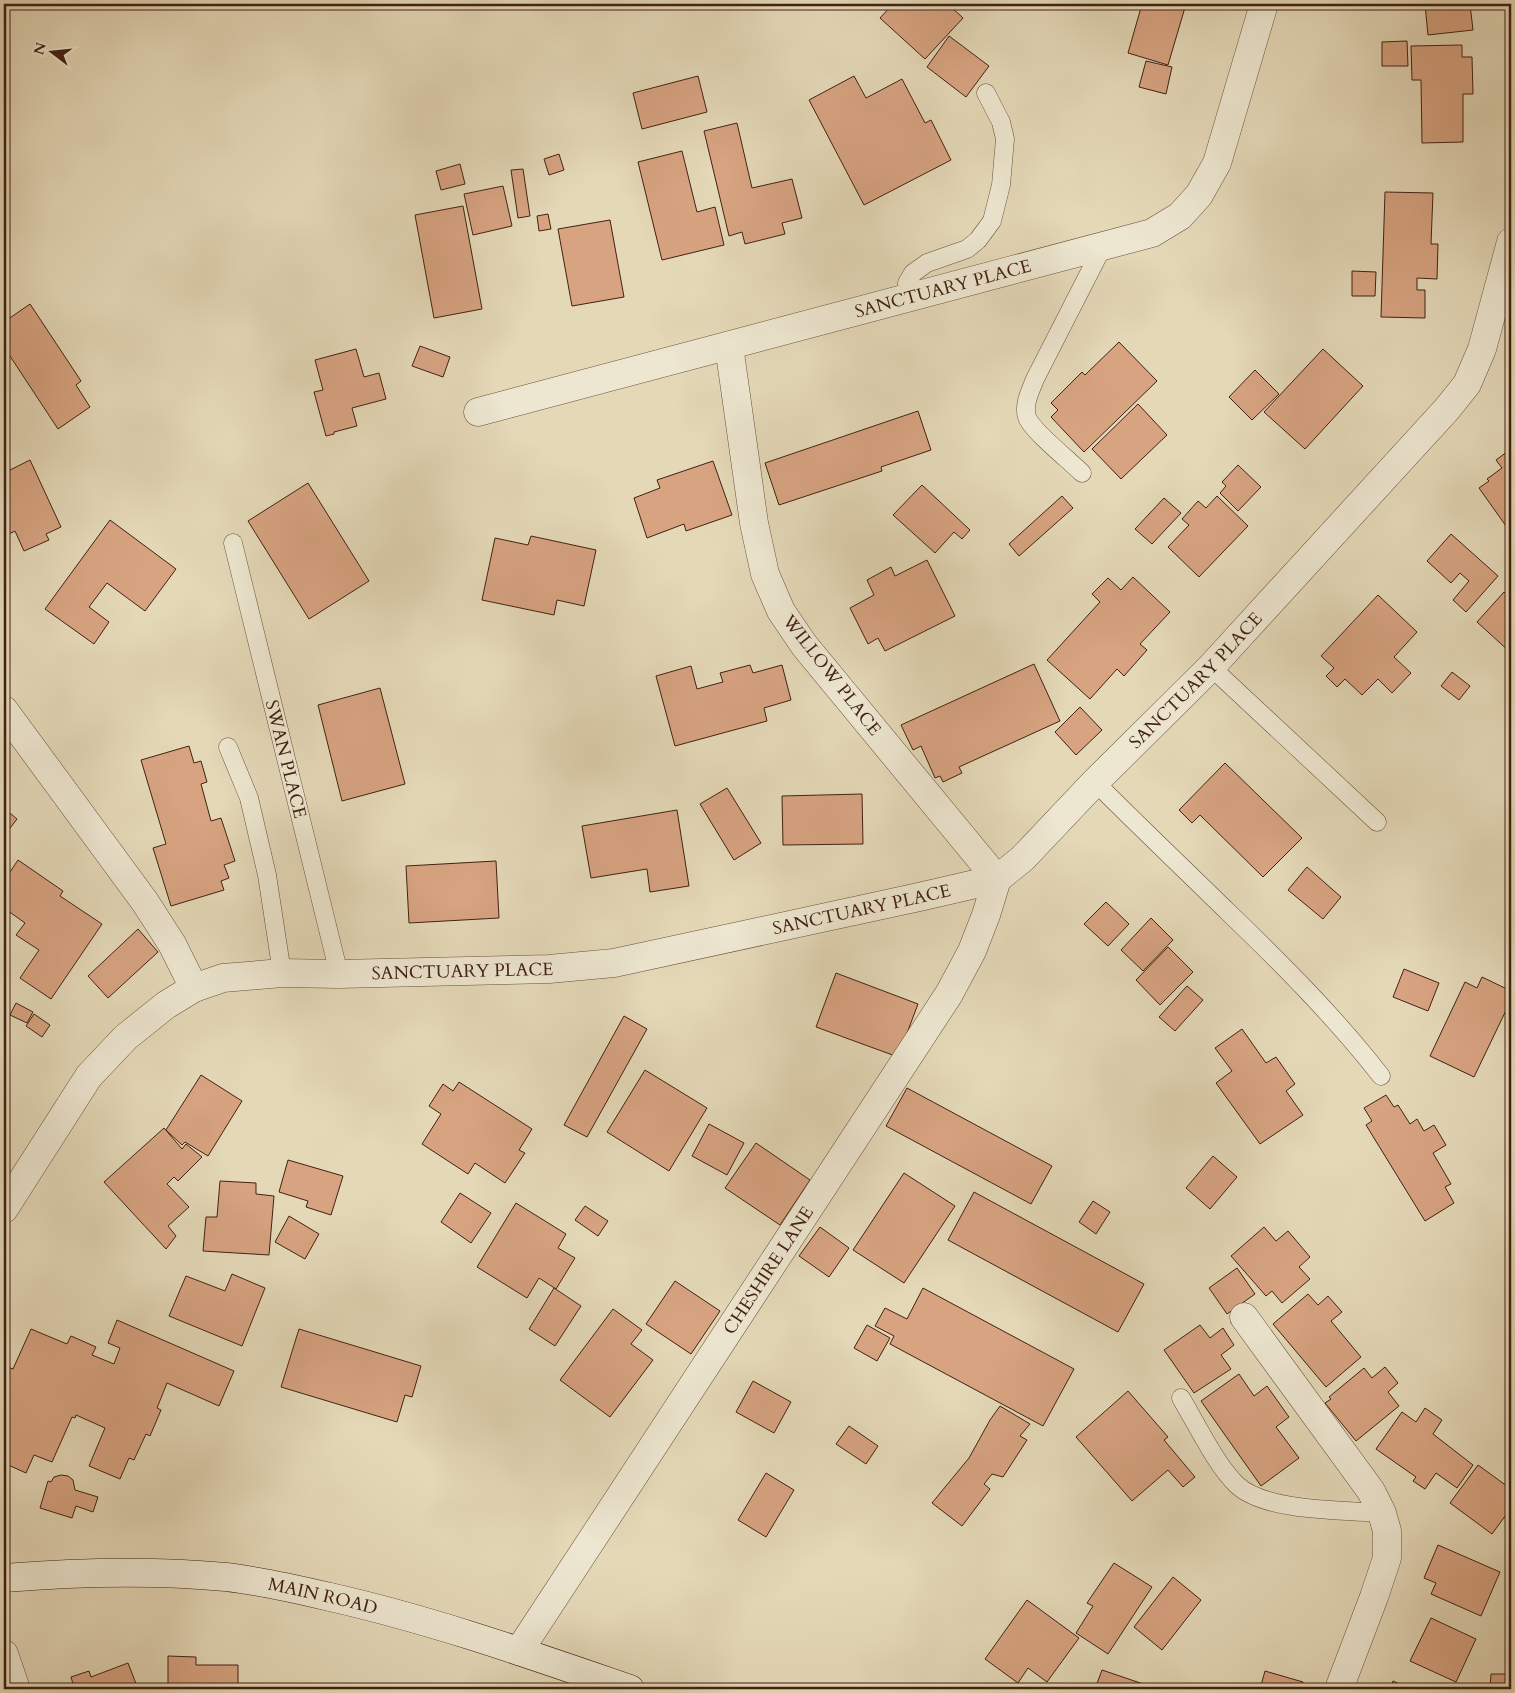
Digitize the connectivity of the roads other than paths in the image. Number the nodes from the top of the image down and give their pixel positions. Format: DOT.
graph roads {
  1 [pos="1264,4"];
  2 [pos="986,93"];
  3 [pos="1511,242"];
  4 [pos="1103,246"];
  5 [pos="910,298"];
  6 [pos="729,346"];
  7 [pos="478,412"];
  8 [pos="1082,473"];
  9 [pos="233,543"];
  10 [pos="1211,667"];
  11 [pos="4,710"];
  12 [pos="228,747"];
  13 [pos="1095,782"];
  14 [pos="1377,822"];
  15 [pos="997,879"];
  16 [pos="282,973"];
  17 [pos="339,974"];
  18 [pos="194,988"];
  19 [pos="1381,1076"];
  20 [pos="4,1209"];
  21 [pos="1244,1317"];
  22 [pos="1180,1398"];
  23 [pos="1382,1513"];
  24 [pos="4,1578"];
  25 [pos="519,1651"];
  26 [pos="4,1654"];
  27 [pos="16,1689"];
  28 [pos="630,1689"];
  29 [pos="1339,1689"];
  1 -- 4 [label="street, SANCTUARY PLACE"];
  2 -- 5 [label="lane"];
  3 -- 10 [label="street, SANCTUARY PLACE"];
  4 -- 5 [label="street, SANCTUARY PLACE"];
  4 -- 8 [label="lane"];
  5 -- 6 [label="street, SANCTUARY PLACE"];
  6 -- 7 [label="street, SANCTUARY PLACE"];
  6 -- 15 [label="street, WILLOW PLACE"];
  9 -- 17 [label="lane, SWAN PLACE"];
  10 -- 13 [label="street, SANCTUARY PLACE"];
  10 -- 14 [label="lane"];
  11 -- 18 [label="street"];
  12 -- 16 [label="lane"];
  13 -- 15 [label="street, SANCTUARY PLACE"];
  13 -- 19 [label="lane"];
  15 -- 17 [label="street, SANCTUARY PLACE"];
  15 -- 25 [label="street, CHESHIRE LANE"];
  16 -- 17 [label="street, SANCTUARY PLACE"];
  16 -- 18 [label="street, SANCTUARY PLACE"];
  18 -- 20 [label="street, SANCTUARY PLACE"];
  21 -- 23 [label="street"];
  22 -- 23 [label="lane"];
  23 -- 29 [label="street"];
  24 -- 25 [label="street, MAIN ROAD"];
  25 -- 28 [label="street, MAIN ROAD"];
  26 -- 27 [label="street"];
}
